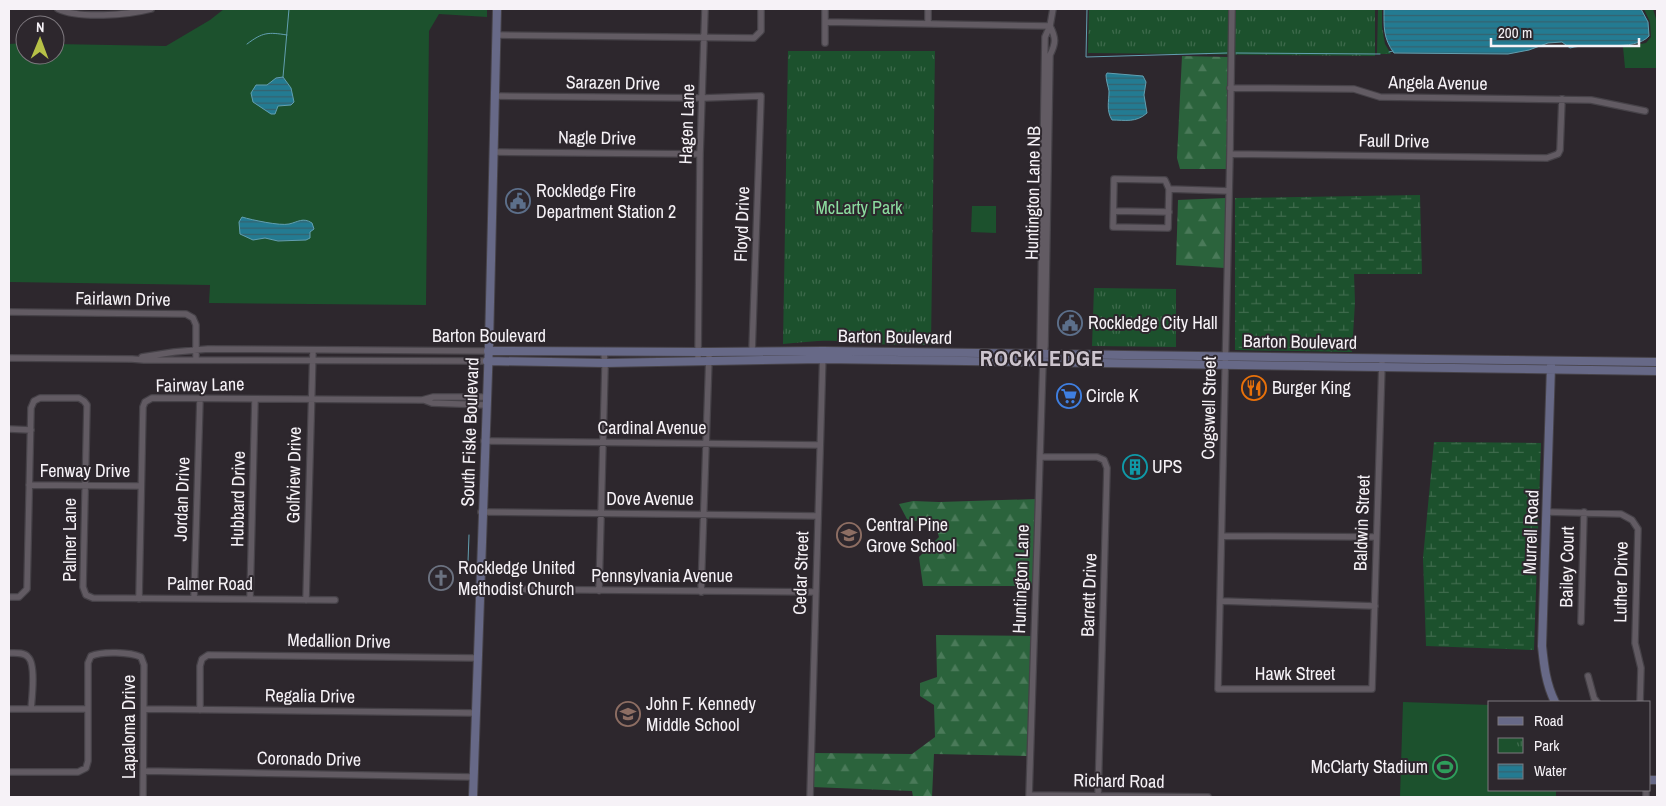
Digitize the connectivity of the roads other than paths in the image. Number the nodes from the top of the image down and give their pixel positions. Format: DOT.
graph roads {
  1 [pos="58,9"];
  2 [pos="151,9"];
  3 [pos="497,9"];
  4 [pos="705,9"];
  5 [pos="761,9"];
  6 [pos="825,9"];
  7 [pos="928,9"];
  8 [pos="1053,9"];
  9 [pos="1232,9"];
  10 [pos="143,10"];
  11 [pos="825,22"];
  12 [pos="928,24"];
  13 [pos="1050,26"];
  14 [pos="496,35"];
  15 [pos="704,38"];
  16 [pos="825,43"];
  17 [pos="1230,88"];
  18 [pos="494,96"];
  19 [pos="761,96"];
  20 [pos="703,98"];
  21 [pos="1562,99"];
  22 [pos="1645,111"];
  23 [pos="493,152"];
  24 [pos="700,154"];
  25 [pos="1230,154"];
  26 [pos="1169,190"];
  27 [pos="1229,191"];
  28 [pos="1114,211"];
  29 [pos="1169,212"];
  30 [pos="9,312"];
  31 [pos="1043,315"];
  32 [pos="196,350"];
  33 [pos="313,350"];
  34 [pos="438,351"];
  35 [pos="488,351"];
  36 [pos="569,351"];
  37 [pos="823,351"];
  38 [pos="604,352"];
  39 [pos="752,352"];
  40 [pos="1130,355"];
  41 [pos="1225,355"];
  42 [pos="698,356"];
  43 [pos="709,356"];
  44 [pos="970,357"];
  45 [pos="1042,357"];
  46 [pos="1313,357"];
  47 [pos="9,358"];
  48 [pos="132,358"];
  49 [pos="1344,358"];
  50 [pos="823,359"];
  51 [pos="196,360"];
  52 [pos="313,360"];
  53 [pos="1483,360"];
  54 [pos="1551,360"];
  55 [pos="438,361"];
  56 [pos="487,361"];
  57 [pos="556,362"];
  58 [pos="604,362"];
  59 [pos="1657,362"];
  60 [pos="1382,363"];
  61 [pos="1130,364"];
  62 [pos="1225,366"];
  63 [pos="1281,366"];
  64 [pos="1326,366"];
  65 [pos="1453,368"];
  66 [pos="1551,369"];
  67 [pos="1657,371"];
  68 [pos="200,399"];
  69 [pos="255,399"];
  70 [pos="311,400"];
  71 [pos="486,401"];
  72 [pos="9,429"];
  73 [pos="31,430"];
  74 [pos="484,441"];
  75 [pos="706,442"];
  76 [pos="603,443"];
  77 [pos="820,445"];
  78 [pos="1040,457"];
  79 [pos="29,485"];
  80 [pos="85,486"];
  81 [pos="141,486"];
  82 [pos="482,512"];
  83 [pos="1547,512"];
  84 [pos="1584,512"];
  85 [pos="600,514"];
  86 [pos="703,515"];
  87 [pos="818,516"];
  88 [pos="1222,536"];
  89 [pos="1376,537"];
  90 [pos="479,588"];
  91 [pos="599,591"];
  92 [pos="701,592"];
  93 [pos="815,592"];
  94 [pos="86,595"];
  95 [pos="9,597"];
  96 [pos="139,598"];
  97 [pos="194,599"];
  98 [pos="250,599"];
  99 [pos="306,600"];
  100 [pos="335,600"];
  101 [pos="1221,601"];
  102 [pos="1375,606"];
  103 [pos="1581,622"];
  104 [pos="9,653"];
  105 [pos="477,658"];
  106 [pos="1588,676"];
  107 [pos="1218,689"];
  108 [pos="1372,689"];
  109 [pos="1555,701"];
  110 [pos="1596,701"];
  111 [pos="1640,701"];
  112 [pos="9,708"];
  113 [pos="32,709"];
  114 [pos="88,709"];
  115 [pos="144,709"];
  116 [pos="200,710"];
  117 [pos="475,714"];
  118 [pos="144,770"];
  119 [pos="9,772"];
  120 [pos="473,777"];
  121 [pos="1030,796"];
  122 [pos="1098,796"];
  123 [pos="144,797"];
  124 [pos="473,797"];
  125 [pos="810,797"];
  126 [pos="1208,797"];
  1 -- 10 [label="street"];
  2 -- 10 [label="street"];
  3 -- 14 [label="main road, South Fiske Boulevard"];
  4 -- 15 [label="street, Hagen Lane"];
  5 -- 15 [label="street"];
  6 -- 11 [label="street"];
  7 -- 12 [label="street"];
  8 -- 13 [label="street"];
  9 -- 17 [label="street, Cogswell Street"];
  11 -- 12 [label="street"];
  11 -- 16 [label="street"];
  12 -- 13 [label="street"];
  13 -- 31 [label="street"];
  13 -- 31 [label="street, Huntington Lane NB"];
  14 -- 15 [label="street"];
  14 -- 18 [label="main road, South Fiske Boulevard"];
  15 -- 20 [label="street, Hagen Lane"];
  17 -- 21 [label="street, Angela Avenue"];
  17 -- 25 [label="street, Cogswell Street"];
  18 -- 20 [label="street, Sarazen Drive"];
  18 -- 23 [label="main road, South Fiske Boulevard"];
  19 -- 20 [label="street, Sarazen Drive"];
  19 -- 39 [label="street, Floyd Drive"];
  20 -- 24 [label="street, Hagen Lane"];
  21 -- 22 [label="street, Angela Avenue"];
  21 -- 25 [label="street, Faull Drive"];
  23 -- 24 [label="street, Nagle Drive"];
  23 -- 35 [label="main road, South Fiske Boulevard"];
  24 -- 42 [label="street, Hagen Lane"];
  25 -- 27 [label="street, Cogswell Street"];
  26 -- 27 [label="street"];
  26 -- 28 [label="street"];
  26 -- 29 [label="street"];
  27 -- 41 [label="street, Cogswell Street"];
  28 -- 29 [label="street"];
  28 -- 29 [label="street"];
  30 -- 32 [label="street, Fairlawn Drive"];
  31 -- 45 [label="street, Huntington Lane NB"];
  32 -- 33 [label="street, Barton Boulevard"];
  32 -- 48 [label="street, Barton Boulevard"];
  32 -- 51 [label="street, Fairlawn Drive"];
  33 -- 34 [label="street, Barton Boulevard"];
  33 -- 52 [label="street, Golfview Drive"];
  34 -- 35 [label="street, Barton Boulevard"];
  34 -- 55 [label="street"];
  35 -- 36 [label="main road, Barton Boulevard"];
  35 -- 56 [label="main road, South Fiske Boulevard"];
  36 -- 38 [label="main road, Barton Boulevard"];
  36 -- 57 [label="main road"];
  37 -- 39 [label="main road, Barton Boulevard"];
  37 -- 44 [label="main road, Barton Boulevard"];
  37 -- 50 [label="street, Cedar Street"];
  38 -- 42 [label="main road, Barton Boulevard"];
  38 -- 58 [label="street"];
  39 -- 43 [label="main road, Barton Boulevard"];
  40 -- 41 [label="main road, Barton Boulevard"];
  40 -- 45 [label="main road, Barton Boulevard"];
  40 -- 61 [label="main road"];
  41 -- 46 [label="main road, Barton Boulevard"];
  41 -- 62 [label="street, Cogswell Street"];
  42 -- 43 [label="main road, Barton Boulevard"];
  42 -- 58 [label="main road, Barton Boulevard"];
  43 -- 50 [label="main road, Barton Boulevard"];
  43 -- 75 [label="street"];
  44 -- 45 [label="main road, Barton Boulevard"];
  44 -- 50 [label="main road, Barton Boulevard"];
  45 -- 61 [label="main road, Barton Boulevard"];
  45 -- 78 [label="street, Huntington Lane"];
  46 -- 49 [label="main road, Barton Boulevard"];
  46 -- 63 [label="main road"];
  47 -- 48 [label="street, Barton Boulevard"];
  48 -- 51 [label="street, Barton Boulevard"];
  49 -- 60 [label="main road, Barton Boulevard"];
  49 -- 64 [label="main road"];
  50 -- 77 [label="street, Cedar Street"];
  51 -- 52 [label="street, Barton Boulevard"];
  52 -- 55 [label="street, Barton Boulevard"];
  52 -- 70 [label="street, Golfview Drive"];
  53 -- 54 [label="main road, Barton Boulevard"];
  53 -- 60 [label="main road, Barton Boulevard"];
  53 -- 65 [label="main road"];
  54 -- 59 [label="main road, Barton Boulevard"];
  54 -- 66 [label="main road, Murrell Road"];
  55 -- 56 [label="street, Barton Boulevard"];
  56 -- 57 [label="main road, Barton Boulevard"];
  56 -- 71 [label="main road, South Fiske Boulevard"];
  57 -- 58 [label="main road, Barton Boulevard"];
  58 -- 76 [label="street"];
  60 -- 64 [label="main road, Barton Boulevard"];
  60 -- 65 [label="main road, Barton Boulevard"];
  60 -- 89 [label="street, Baldwin Street"];
  61 -- 62 [label="main road, Barton Boulevard"];
  62 -- 63 [label="main road, Barton Boulevard"];
  62 -- 88 [label="street, Cogswell Street"];
  63 -- 64 [label="main road, Barton Boulevard"];
  65 -- 66 [label="main road, Barton Boulevard"];
  66 -- 67 [label="main road, Barton Boulevard"];
  66 -- 83 [label="main road, Murrell Road"];
  68 -- 69 [label="street, Fairway Lane"];
  68 -- 81 [label="street, Fairway Lane"];
  68 -- 97 [label="street, Jordan Drive"];
  69 -- 70 [label="street, Fairway Lane"];
  69 -- 98 [label="street, Hubbard Drive"];
  70 -- 71 [label="street, Fairway Lane"];
  70 -- 99 [label="street, Golfview Drive"];
  71 -- 74 [label="main road, South Fiske Boulevard"];
  72 -- 73 [label="street"];
  73 -- 79 [label="street"];
  73 -- 80 [label="street, Palmer Lane"];
  74 -- 76 [label="street, Cardinal Avenue"];
  74 -- 82 [label="main road, South Fiske Boulevard"];
  75 -- 76 [label="street, Cardinal Avenue"];
  75 -- 77 [label="street, Cardinal Avenue"];
  75 -- 86 [label="street"];
  76 -- 85 [label="street"];
  77 -- 87 [label="street, Cedar Street"];
  78 -- 121 [label="street, Huntington Lane"];
  78 -- 122 [label="street, Barrett Drive"];
  79 -- 80 [label="street, Fenway Drive"];
  79 -- 95 [label="street"];
  80 -- 81 [label="street, Fenway Drive"];
  80 -- 94 [label="street, Palmer Lane"];
  81 -- 96 [label="street, Fairway Lane"];
  82 -- 85 [label="street, Dove Avenue"];
  82 -- 90 [label="main road, South Fiske Boulevard"];
  83 -- 84 [label="street, Luther Drive"];
  83 -- 109 [label="main road, Murrell Road"];
  84 -- 103 [label="street, Bailey Court"];
  84 -- 111 [label="street, Luther Drive"];
  85 -- 86 [label="street, Dove Avenue"];
  85 -- 91 [label="street"];
  86 -- 87 [label="street, Dove Avenue"];
  86 -- 92 [label="street"];
  87 -- 93 [label="street, Cedar Street"];
  88 -- 89 [label="street"];
  88 -- 101 [label="street, Cogswell Street"];
  89 -- 102 [label="street, Baldwin Street"];
  90 -- 91 [label="street, Pennsylvania Avenue"];
  90 -- 105 [label="main road, South Fiske Boulevard"];
  91 -- 92 [label="street, Pennsylvania Avenue"];
  92 -- 93 [label="street, Pennsylvania Avenue"];
  93 -- 125 [label="street, Cedar Street"];
  94 -- 96 [label="street, Palmer Road"];
  96 -- 97 [label="street, Palmer Road"];
  97 -- 98 [label="street, Palmer Road"];
  98 -- 99 [label="street, Palmer Road"];
  99 -- 100 [label="street, Palmer Road"];
  101 -- 102 [label="street"];
  101 -- 107 [label="street, Cogswell Street"];
  102 -- 108 [label="street, Baldwin Street"];
  104 -- 113 [label="street"];
  105 -- 116 [label="street, Medallion Drive"];
  105 -- 117 [label="main road, South Fiske Boulevard"];
  106 -- 110 [label="street"];
  107 -- 108 [label="street, Hawk Street"];
  112 -- 113 [label="street"];
  113 -- 114 [label="street"];
  114 -- 115 [label="street, Lapaloma Drive"];
  114 -- 119 [label="street"];
  115 -- 116 [label="street, Regalia Drive"];
  115 -- 118 [label="street, Lapaloma Drive"];
  116 -- 117 [label="street, Regalia Drive"];
  117 -- 120 [label="main road, South Fiske Boulevard"];
  118 -- 120 [label="street, Coronado Drive"];
  118 -- 123 [label="street, Lapaloma Drive"];
  120 -- 124 [label="main road, South Fiske Boulevard"];
  121 -- 122 [label="street, Richard Road"];
  122 -- 126 [label="street, Richard Road"];
}
